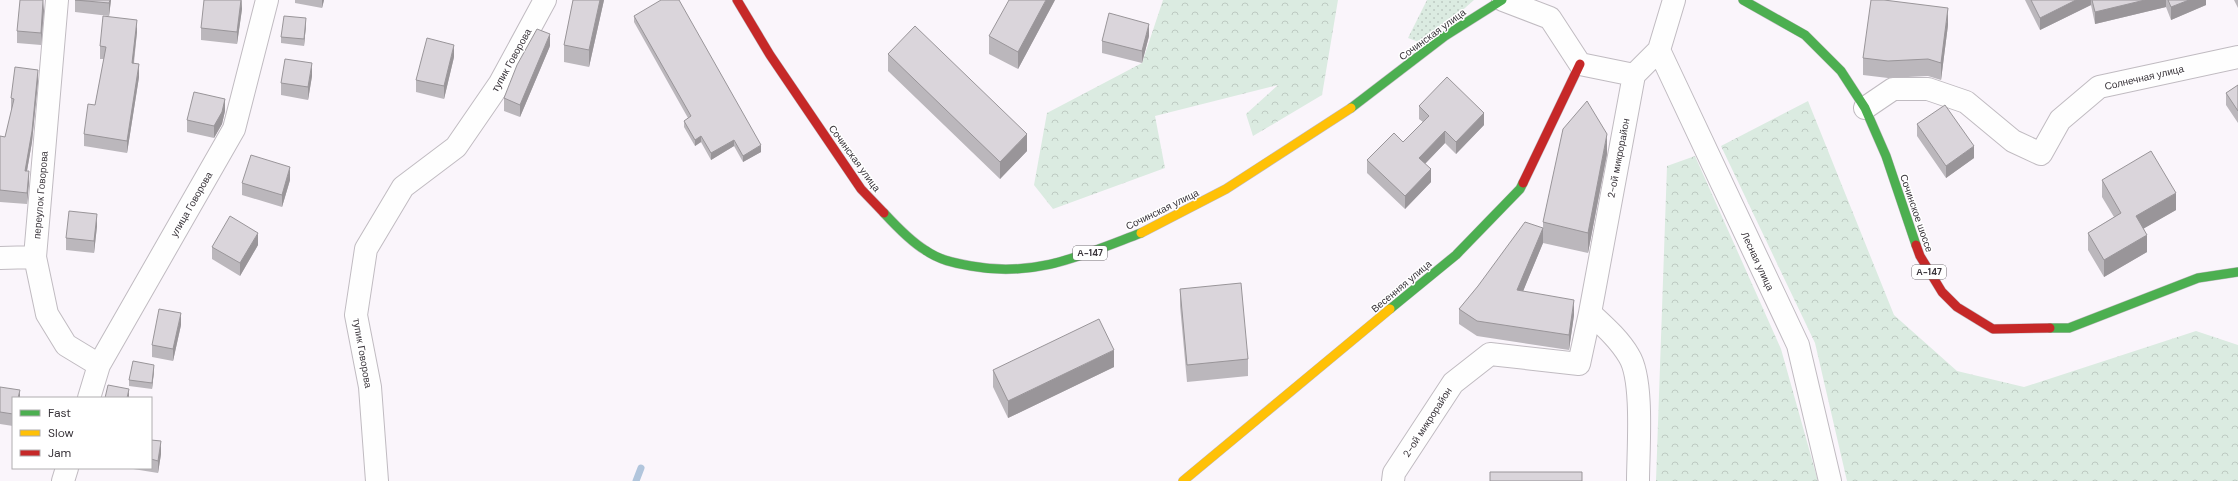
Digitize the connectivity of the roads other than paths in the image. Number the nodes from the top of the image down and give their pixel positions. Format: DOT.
graph roads {
  1 [pos="57,0"];
  2 [pos="267,0"];
  3 [pos="545,0"];
  4 [pos="737,0"];
  5 [pos="1502,0"];
  6 [pos="1674,0"];
  7 [pos="1743,0"];
  8 [pos="1659,50"];
  9 [pos="2238,57"];
  10 [pos="1580,64"];
  11 [pos="1634,75"];
  12 [pos="1865,108"];
  13 [pos="35,257"];
  14 [pos="0,258"];
  15 [pos="2238,272"];
  16 [pos="1590,313"];
  17 [pos="99,365"];
  18 [pos="89,397"];
  19 [pos="67,469"];
  20 [pos="63,481"];
  21 [pos="377,481"];
  22 [pos="1183,481"];
  23 [pos="1393,481"];
  24 [pos="1638,481"];
  25 [pos="1830,481"];
  1 -- 13 [label="street, переулок Говорова"];
  2 -- 17 [label="street, улица Говорова"];
  3 -- 21 [label="street, тупик Говорова"];
  4 -- 5 [label="main road, Сочинская улица / А-147"];
  5 -- 10 [label="street"];
  6 -- 8 [label="street"];
  7 -- 12 [label="main road, Сочинское шоссе / А-147"];
  8 -- 11 [label="street"];
  8 -- 25 [label="street, Лесная улица"];
  9 -- 12 [label="street, Солнечная улица"];
  10 -- 11 [label="street"];
  10 -- 22 [label="main road, Весенняя улица"];
  11 -- 16 [label="street, 2-ой микрорайон"];
  12 -- 15 [label="main road, Сочинское шоссе / А-147"];
  13 -- 14 [label="street"];
  13 -- 17 [label="street, переулок Говорова"];
  16 -- 23 [label="street, 2-ой микрорайон"];
  16 -- 24 [label="street"];
  17 -- 18 [label="street, улица Говорова"];
  19 -- 20 [label="street"];
}
